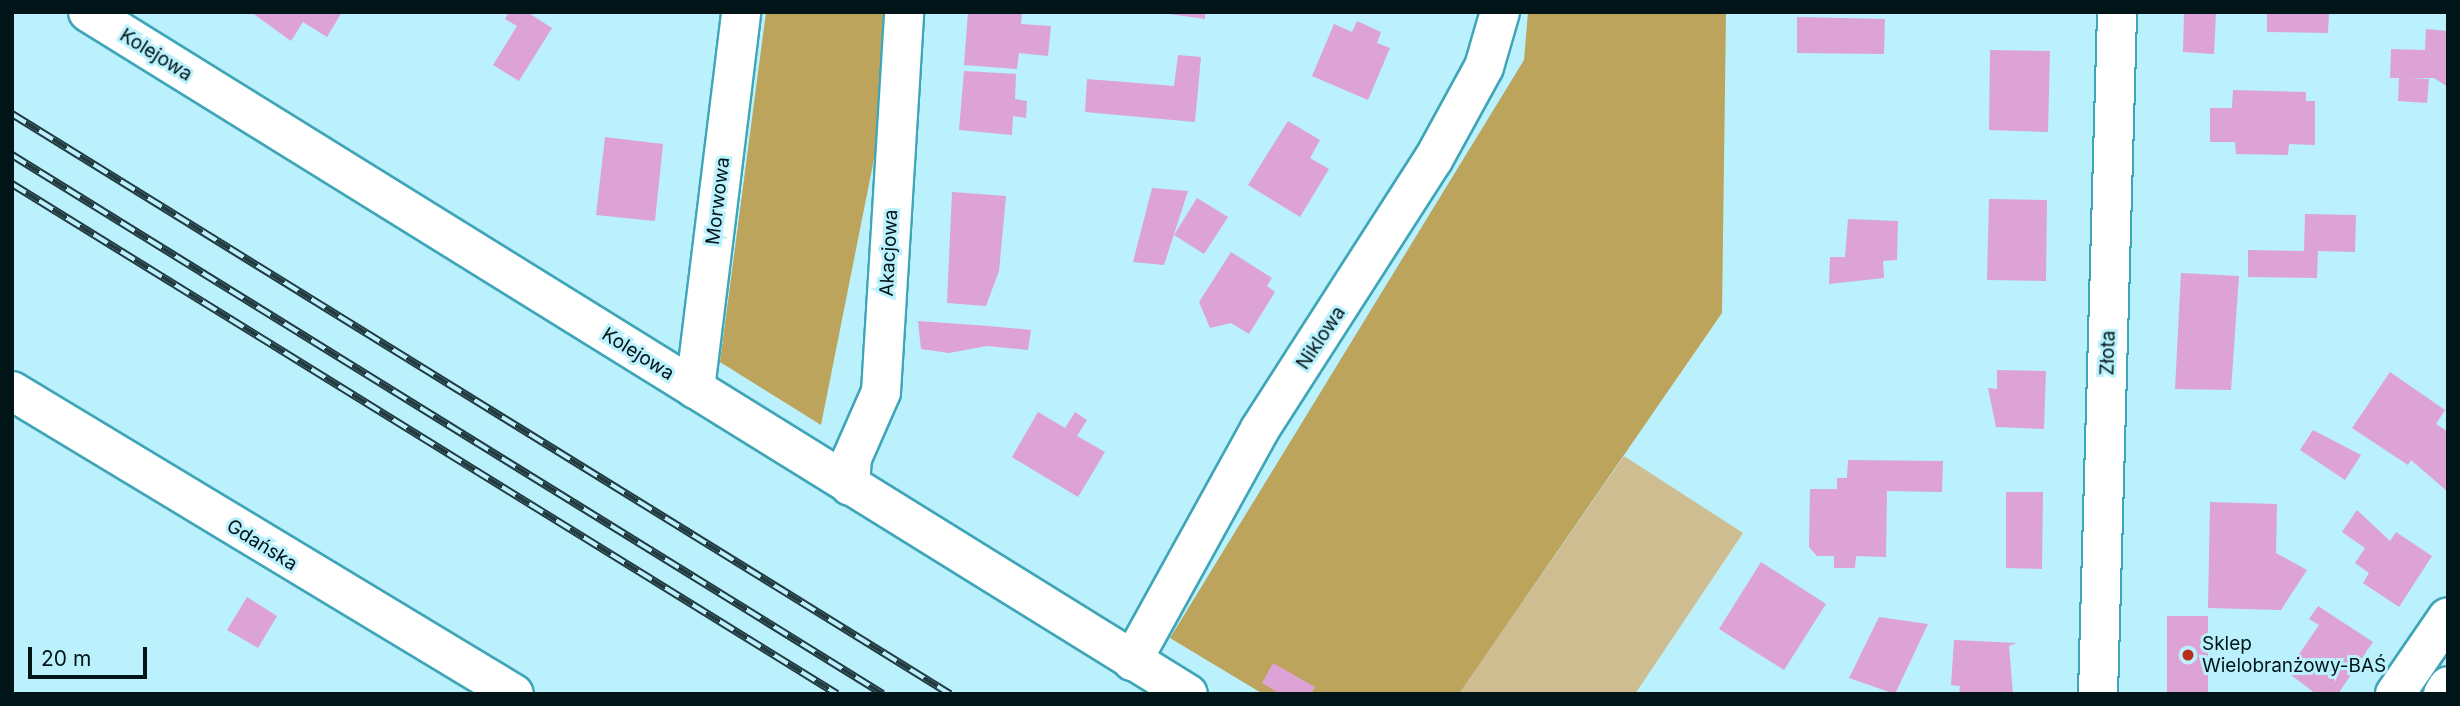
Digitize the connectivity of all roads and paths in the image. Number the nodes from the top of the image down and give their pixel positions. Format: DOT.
graph roads {
  1 [pos="88,12"];
  2 [pos="741,12"];
  3 [pos="904,12"];
  4 [pos="1500,12"];
  5 [pos="2117,12"];
  6 [pos="695,389"];
  7 [pos="12,391"];
  8 [pos="850,486"];
  9 [pos="2448,617"];
  10 [pos="1132,661"];
  11 [pos="2448,686"];
  12 [pos="514,694"];
  13 [pos="1188,694"];
  14 [pos="2098,694"];
  15 [pos="2395,694"];
  16 [pos="2443,694"];
  1 -- 6 [label="street, Kolejowa"];
  2 -- 6 [label="street, Morwowa"];
  3 -- 8 [label="street, Akacjowa"];
  4 -- 10 [label="street, Niklowa"];
  5 -- 14 [label="street, Złota"];
  6 -- 8 [label="street, Kolejowa"];
  7 -- 12 [label="street, Gdańska"];
  8 -- 10 [label="street, Kolejowa"];
  9 -- 15 [label="street"];
  10 -- 13 [label="street, Kolejowa"];
  11 -- 16 [label="street"];
}
